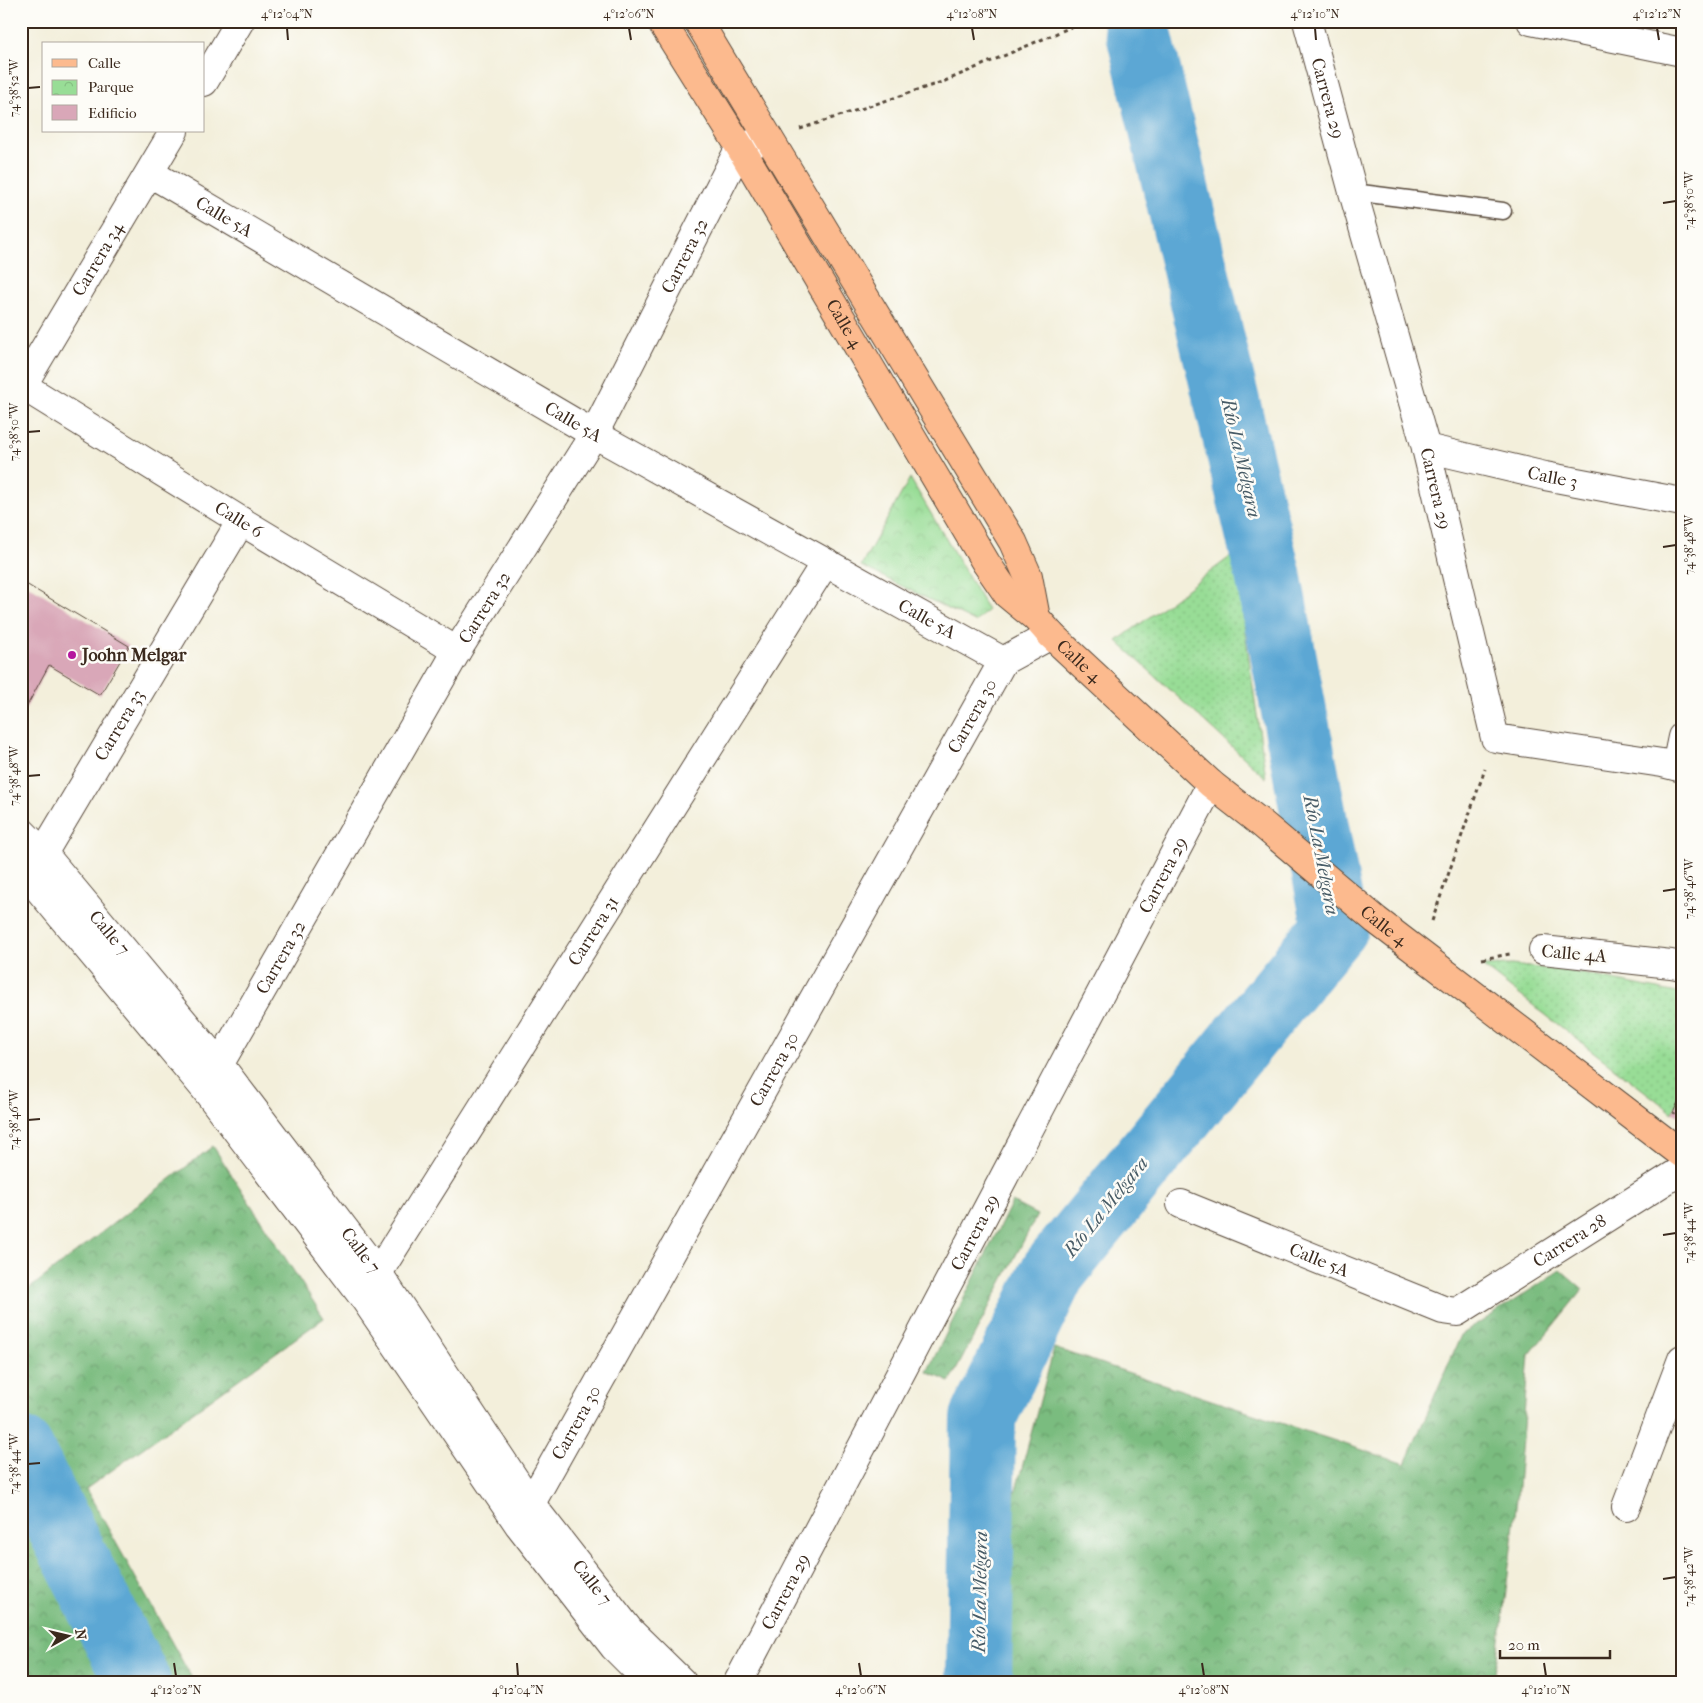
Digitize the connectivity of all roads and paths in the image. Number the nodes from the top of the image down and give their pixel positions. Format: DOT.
graph roads {
  1 [pos="240,21"];
  2 [pos="661,21"];
  3 [pos="698,21"];
  4 [pos="1085,21"];
  5 [pos="1307,21"];
  6 [pos="1531,21"];
  7 [pos="1682,52"];
  8 [pos="205,80"];
  9 [pos="173,132"];
  10 [pos="768,139"];
  11 [pos="740,147"];
  12 [pos="150,173"];
  13 [pos="1353,192"];
  14 [pos="1503,211"];
  15 [pos="22,387"];
  16 [pos="594,434"];
  17 [pos="1426,448"];
  18 [pos="1682,502"];
  19 [pos="241,521"];
  20 [pos="825,563"];
  21 [pos="1044,627"];
  22 [pos="457,652"];
  23 [pos="1003,661"];
  24 [pos="1682,737"];
  25 [pos="1495,738"];
  26 [pos="1679,767"];
  27 [pos="1211,784"];
  28 [pos="21,831"];
  29 [pos="31,866"];
  30 [pos="1543,950"];
  31 [pos="1428,960"];
  32 [pos="1682,966"];
  33 [pos="219,1064"];
  34 [pos="205,1090"];
  35 [pos="1682,1154"];
  36 [pos="1682,1170"];
  37 [pos="1181,1204"];
  38 [pos="378,1273"];
  39 [pos="366,1302"];
  40 [pos="1457,1312"];
  41 [pos="1682,1359"];
  42 [pos="1626,1507"];
  43 [pos="525,1514"];
  44 [pos="649,1682"];
  45 [pos="682,1682"];
  46 [pos="738,1682"];
  1 -- 8 [label="street"];
  2 -- 11 [label="main road, Calle 4"];
  3 -- 10 [label="main road, Calle 4"];
  4 -- 10 [label="path"];
  5 -- 13 [label="street, Carrera 29"];
  6 -- 7 [label="street"];
  9 -- 12 [label="street, Carrera 34"];
  10 -- 11 [label="street"];
  10 -- 21 [label="main road, Calle 4"];
  11 -- 16 [label="street, Carrera 32"];
  11 -- 21 [label="main road, Calle 4"];
  12 -- 15 [label="street, Carrera 34"];
  12 -- 16 [label="street, Calle 5A"];
  13 -- 14 [label="lane"];
  13 -- 17 [label="street, Carrera 29"];
  15 -- 19 [label="street, Calle 6"];
  16 -- 20 [label="street, Calle 5A"];
  16 -- 22 [label="street, Carrera 32"];
  17 -- 18 [label="street, Calle 3"];
  17 -- 25 [label="street, Carrera 29"];
  19 -- 22 [label="street, Calle 6"];
  19 -- 29 [label="street, Carrera 33"];
  20 -- 23 [label="street, Calle 5A"];
  20 -- 38 [label="street, Carrera 31"];
  21 -- 23 [label="street, Carrera 30"];
  21 -- 27 [label="main road, Calle 4"];
  22 -- 33 [label="street, Carrera 32"];
  23 -- 43 [label="street, Carrera 30"];
  24 -- 26 [label="street"];
  25 -- 26 [label="street"];
  25 -- 31 [label="path"];
  27 -- 31 [label="main road, Calle 4"];
  27 -- 46 [label="street, Carrera 29"];
  28 -- 29 [label="street, Calle 7"];
  29 -- 33 [label="street, Calle 7"];
  29 -- 34 [label="street, Calle 7"];
  30 -- 31 [label="path, Calle 4A"];
  30 -- 32 [label="street, Calle 4A"];
  31 -- 35 [label="main road, Calle 4"];
  33 -- 34 [label="street, Carrera 32"];
  33 -- 38 [label="street, Calle 7"];
  34 -- 39 [label="street, Calle 7"];
  36 -- 40 [label="street, Carrera 28"];
  37 -- 40 [label="street, Calle 5A"];
  38 -- 39 [label="street, Carrera 31"];
  38 -- 43 [label="street, Calle 7"];
  39 -- 43 [label="street, Calle 7"];
  41 -- 42 [label="street"];
  43 -- 44 [label="street, Calle 7"];
  43 -- 45 [label="street, Calle 7"];
}
